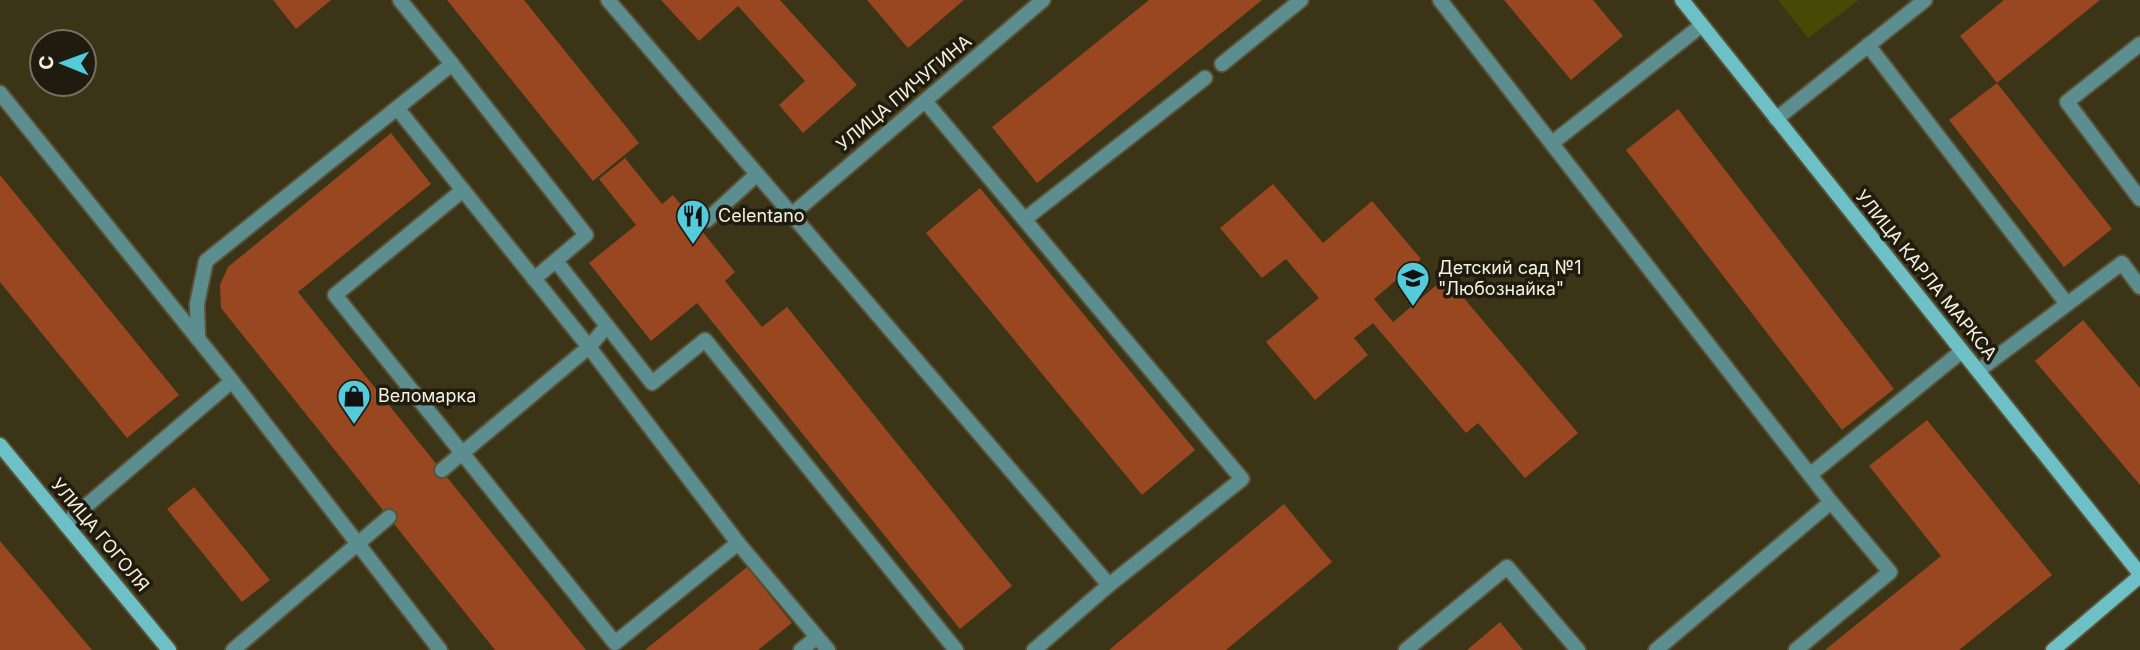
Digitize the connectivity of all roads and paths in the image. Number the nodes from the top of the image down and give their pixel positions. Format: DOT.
graph roads {
  1 [pos="400,0"];
  2 [pos="608,0"];
  3 [pos="1044,0"];
  4 [pos="1301,0"];
  5 [pos="1440,0"];
  6 [pos="1682,0"];
  7 [pos="1925,0"];
  8 [pos="1702,25"];
  9 [pos="2140,44"];
  10 [pos="1868,45"];
  11 [pos="452,64"];
  12 [pos="1222,64"];
  13 [pos="1205,78"];
  14 [pos="0,93"];
  15 [pos="925,101"];
  16 [pos="397,108"];
  17 [pos="1776,119"];
  18 [pos="1552,143"];
  19 [pos="756,175"];
  20 [pos="463,190"];
  21 [pos="2140,199"];
  22 [pos="790,216"];
  23 [pos="1025,219"];
  24 [pos="707,220"];
  25 [pos="556,261"];
  26 [pos="534,279"];
  27 [pos="2140,287"];
  28 [pos="2067,304"];
  29 [pos="606,327"];
  30 [pos="198,337"];
  31 [pos="589,347"];
  32 [pos="1962,351"];
  33 [pos="1978,371"];
  34 [pos="232,381"];
  35 [pos="0,445"];
  36 [pos="462,454"];
  37 [pos="442,470"];
  38 [pos="1811,474"];
  39 [pos="1832,502"];
  40 [pos="388,517"];
  41 [pos="65,524"];
  42 [pos="738,543"];
  43 [pos="356,544"];
  44 [pos="2140,575"];
  45 [pos="1109,584"];
  46 [pos="817,637"];
  47 [pos="170,650"];
  48 [pos="233,650"];
  49 [pos="440,650"];
  50 [pos="801,650"];
  51 [pos="828,650"];
  52 [pos="956,650"];
  53 [pos="1034,650"];
  54 [pos="1406,650"];
  55 [pos="1578,650"];
  56 [pos="1656,650"];
  57 [pos="1796,650"];
  58 [pos="2053,650"];
  1 -- 11 [label="street"];
  2 -- 19 [label="street"];
  3 -- 15 [label="street, УЛИЦА ПИЧУГИНА"];
  4 -- 12 [label="street"];
  5 -- 18 [label="street"];
  6 -- 8 [label="main road, УЛИЦА КАРЛА МАРКСА"];
  7 -- 10 [label="street"];
  8 -- 17 [label="main road, УЛИЦА КАРЛА МАРКСА"];
  8 -- 18 [label="street"];
  9 -- 21 [label="street"];
  10 -- 17 [label="street"];
  10 -- 28 [label="street"];
  11 -- 16 [label="street"];
  11 -- 25 [label="street"];
  13 -- 23 [label="street"];
  14 -- 30 [label="street"];
  15 -- 22 [label="street, УЛИЦА ПИЧУГИНА"];
  15 -- 23 [label="street"];
  16 -- 20 [label="street"];
  16 -- 30 [label="street"];
  17 -- 32 [label="main road, УЛИЦА КАРЛА МАРКСА"];
  18 -- 38 [label="street"];
  19 -- 22 [label="street"];
  19 -- 24 [label="street"];
  20 -- 26 [label="street"];
  20 -- 36 [label="street"];
  22 -- 45 [label="street"];
  23 -- 45 [label="street"];
  25 -- 26 [label="street"];
  25 -- 29 [label="street"];
  26 -- 31 [label="street"];
  27 -- 28 [label="street"];
  28 -- 33 [label="street"];
  29 -- 31 [label="street"];
  29 -- 52 [label="street"];
  30 -- 34 [label="street"];
  31 -- 36 [label="street"];
  31 -- 42 [label="street"];
  32 -- 33 [label="main road, УЛИЦА КАРЛА МАРКСА"];
  32 -- 38 [label="street"];
  33 -- 44 [label="main road, УЛИЦА КАРЛА МАРКСА"];
  34 -- 41 [label="street"];
  34 -- 43 [label="street"];
  35 -- 41 [label="main road, УЛИЦА ГОГОЛЯ"];
  36 -- 37 [label="street"];
  36 -- 42 [label="street"];
  38 -- 39 [label="street"];
  39 -- 56 [label="street"];
  39 -- 57 [label="street"];
  40 -- 43 [label="street"];
  41 -- 47 [label="main road, УЛИЦА ГОГОЛЯ"];
  42 -- 46 [label="street"];
  43 -- 48 [label="street"];
  43 -- 49 [label="street"];
  44 -- 58 [label="main road"];
  45 -- 53 [label="street"];
  46 -- 50 [label="street"];
  46 -- 51 [label="street"];
  54 -- 55 [label="street"];
}
